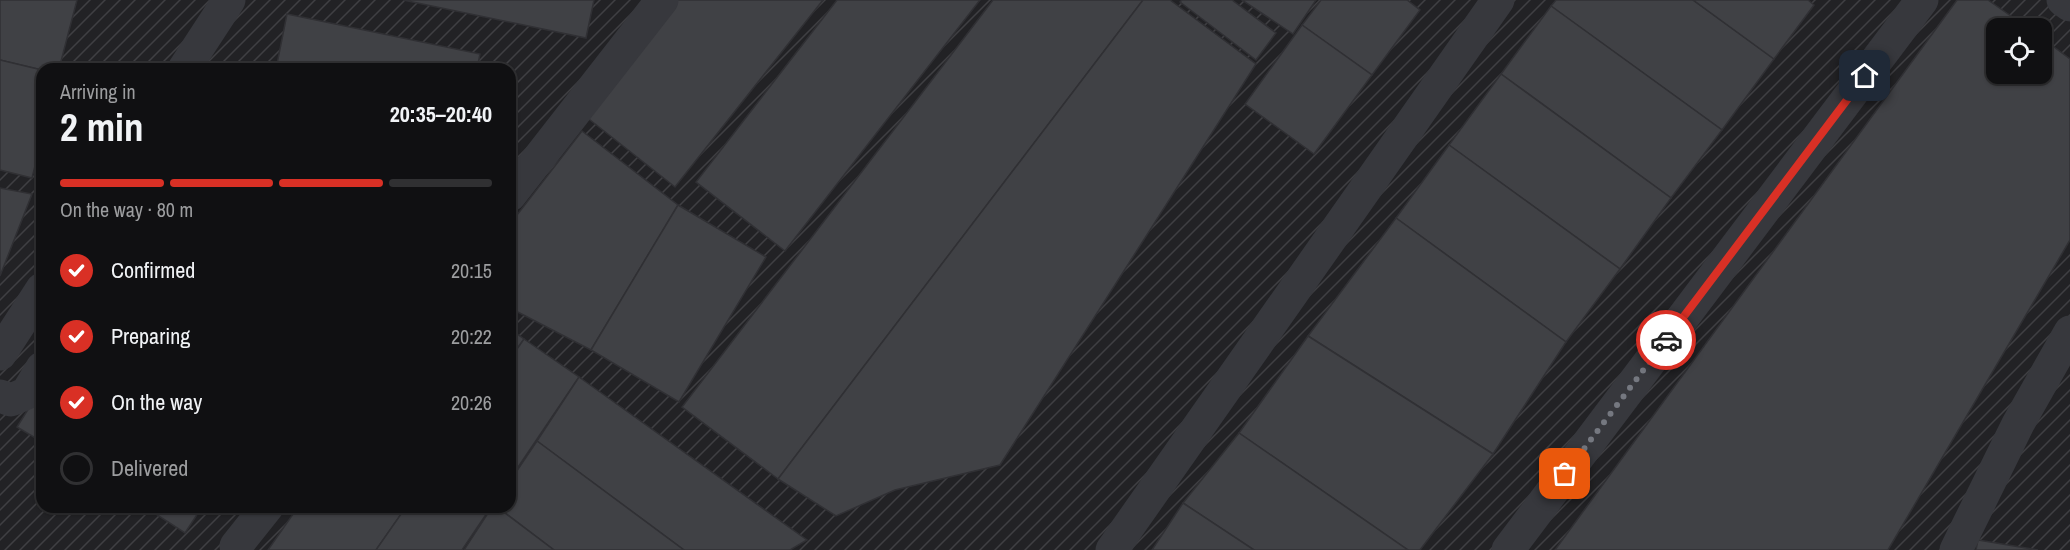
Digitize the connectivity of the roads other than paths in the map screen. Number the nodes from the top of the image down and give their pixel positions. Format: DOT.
graph roads {
  1 [pos="229,0"];
  2 [pos="662,0"];
  3 [pos="1498,0"];
  4 [pos="1922,0"];
  5 [pos="2063,0"];
  6 [pos="2070,5"];
  7 [pos="188,63"];
  8 [pos="516,187"];
  9 [pos="36,298"];
  10 [pos="2070,332"];
  11 [pos="0,354"];
  12 [pos="36,378"];
  13 [pos="0,396"];
  14 [pos="262,513"];
  15 [pos="236,546"];
  16 [pos="1112,550"];
  17 [pos="1508,550"];
  18 [pos="1956,550"];
  1 -- 7 [label="lane"];
  2 -- 8 [label="lane"];
  3 -- 16 [label="lane"];
  4 -- 17 [label="lane"];
  5 -- 6 [label="lane"];
  9 -- 11 [label="lane"];
  10 -- 18 [label="lane"];
  12 -- 13 [label="lane"];
  14 -- 15 [label="lane"];
}
